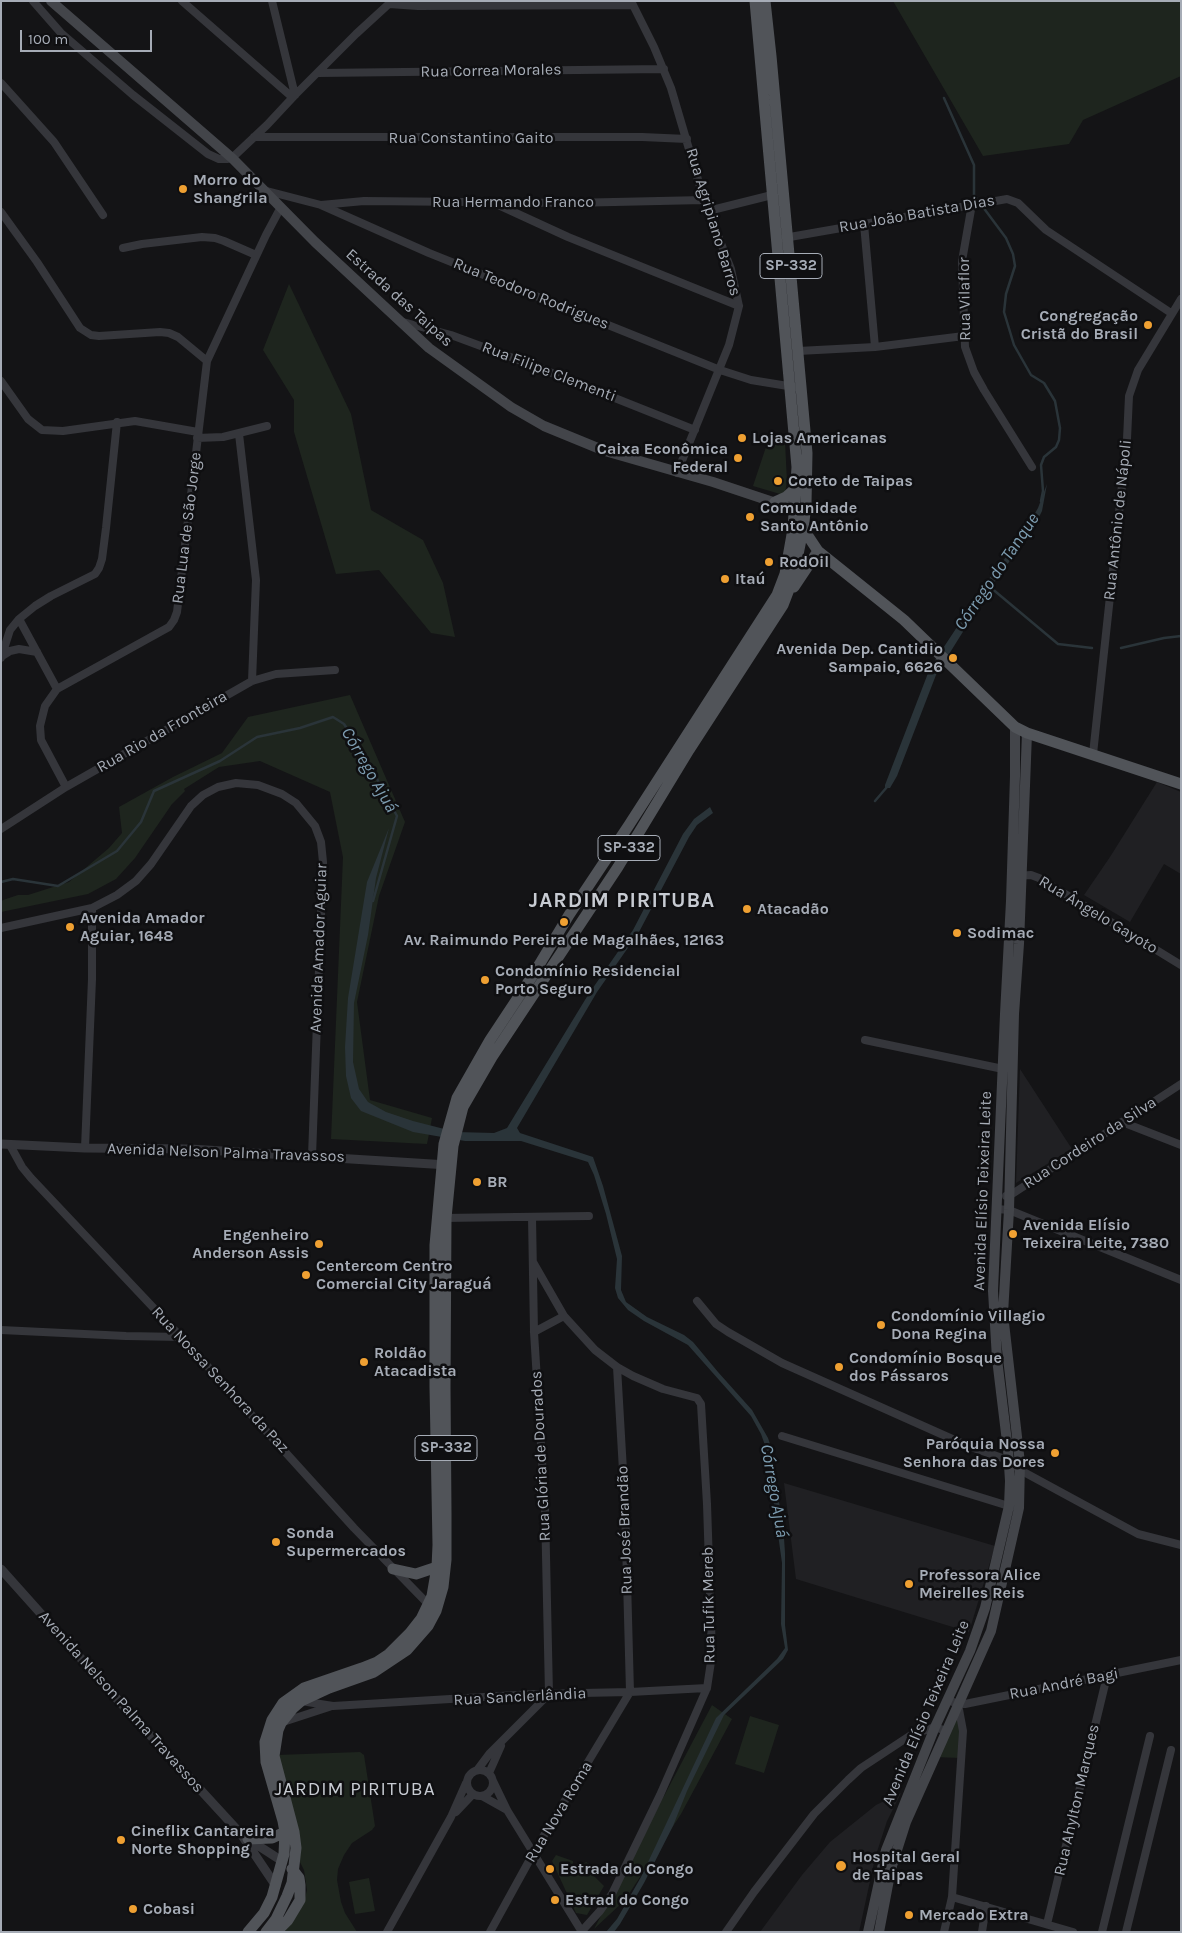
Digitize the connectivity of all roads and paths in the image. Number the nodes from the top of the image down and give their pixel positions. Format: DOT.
graph roads {
  1 [pos="33,1"];
  2 [pos="51,1"];
  3 [pos="182,1"];
  4 [pos="755,1"];
  5 [pos="765,1"];
  6 [pos="273,2"];
  7 [pos="390,3"];
  8 [pos="632,3"];
  9 [pos="664,69"];
  10 [pos="318,73"];
  11 [pos="1,83"];
  12 [pos="294,96"];
  13 [pos="254,137"];
  14 [pos="687,139"];
  15 [pos="232,158"];
  16 [pos="263,190"];
  17 [pos="772,195"];
  18 [pos="704,200"];
  19 [pos="493,203"];
  20 [pos="974,204"];
  21 [pos="322,205"];
  22 [pos="281,207"];
  23 [pos="708,211"];
  24 [pos="1,212"];
  25 [pos="103,215"];
  26 [pos="864,224"];
  27 [pos="783,238"];
  28 [pos="123,248"];
  29 [pos="256,255"];
  30 [pos="780,279"];
  31 [pos="1181,299"];
  32 [pos="739,306"];
  33 [pos="1172,313"];
  34 [pos="401,322"];
  35 [pos="964,336"];
  36 [pos="875,347"];
  37 [pos="798,352"];
  38 [pos="206,360"];
  39 [pos="720,370"];
  40 [pos="1,380"];
  41 [pos="795,387"];
  42 [pos="117,422"];
  43 [pos="267,426"];
  44 [pos="695,430"];
  45 [pos="239,434"];
  46 [pos="197,435"];
  47 [pos="1032,467"];
  48 [pos="678,473"];
  49 [pos="796,488"];
  50 [pos="775,502"];
  51 [pos="794,509"];
  52 [pos="803,530"];
  53 [pos="818,551"];
  54 [pos="783,605"];
  55 [pos="19,619"];
  56 [pos="37,652"];
  57 [pos="2,657"];
  58 [pos="335,670"];
  59 [pos="252,681"];
  60 [pos="57,689"];
  61 [pos="1015,727"];
  62 [pos="1027,733"];
  63 [pos="1093,754"];
  64 [pos="1181,784"];
  65 [pos="66,787"];
  66 [pos="1,828"];
  67 [pos="1017,876"];
  68 [pos="92,908"];
  69 [pos="1,928"];
  70 [pos="1181,965"];
  71 [pos="1009,1014"];
  72 [pos="865,1040"];
  73 [pos="1002,1069"];
  74 [pos="1181,1084"];
  75 [pos="1122,1122"];
  76 [pos="452,1126"];
  77 [pos="5,1144"];
  78 [pos="1181,1145"];
  79 [pos="85,1148"];
  80 [pos="312,1156"];
  81 [pos="446,1164"];
  82 [pos="1009,1196"];
  83 [pos="998,1197"];
  84 [pos="997,1209"];
  85 [pos="1009,1210"];
  86 [pos="589,1216"];
  87 [pos="442,1217"];
  88 [pos="532,1217"];
  89 [pos="533,1262"];
  90 [pos="1181,1280"];
  91 [pos="697,1301"];
  92 [pos="564,1316"];
  93 [pos="1,1330"];
  94 [pos="534,1332"];
  95 [pos="181,1337"];
  96 [pos="617,1367"];
  97 [pos="782,1436"];
  98 [pos="1008,1460"];
  99 [pos="1020,1470"];
  100 [pos="1014,1507"];
  101 [pos="1181,1545"];
  102 [pos="437,1567"];
  103 [pos="393,1569"];
  104 [pos="2,1572"];
  105 [pos="432,1607"];
  106 [pos="1181,1660"];
  107 [pos="1107,1676"];
  108 [pos="707,1688"];
  109 [pos="630,1692"];
  110 [pos="549,1694"];
  111 [pos="948,1700"];
  112 [pos="301,1701"];
  113 [pos="958,1704"];
  114 [pos="334,1706"];
  115 [pos="281,1723"];
  116 [pos="935,1727"];
  117 [pos="946,1732"];
  118 [pos="1150,1736"];
  119 [pos="504,1740"];
  120 [pos="1171,1750"];
  121 [pos="478,1769"];
  122 [pos="491,1777"];
  123 [pos="466,1783"];
  124 [pos="478,1795"];
  125 [pos="507,1810"];
  126 [pos="451,1818"];
  127 [pos="284,1832"];
  128 [pos="245,1837"];
  129 [pos="534,1852"];
  130 [pos="282,1862"];
  131 [pos="294,1870"];
  132 [pos="276,1886"];
  133 [pos="952,1897"];
  134 [pos="986,1906"];
  135 [pos="1047,1924"];
  136 [pos="248,1932"];
  137 [pos="266,1932"];
  138 [pos="276,1932"];
  139 [pos="388,1932"];
  140 [pos="490,1932"];
  141 [pos="582,1932"];
  142 [pos="726,1932"];
  143 [pos="868,1932"];
  144 [pos="879,1932"];
  145 [pos="944,1932"];
  146 [pos="982,1932"];
  147 [pos="1073,1932"];
  148 [pos="1102,1932"];
  149 [pos="1126,1932"];
  1 -- 15 [label="street"];
  2 -- 15 [label="main road, Estrada das Taipas"];
  3 -- 12 [label="street"];
  4 -- 17 [label="main road, SP-332"];
  5 -- 27 [label="main road, SP-332"];
  6 -- 12 [label="street"];
  7 -- 8 [label="street"];
  7 -- 10 [label="street"];
  8 -- 9 [label="street, Rua Agripiano Barros"];
  9 -- 10 [label="street, Rua Correa Morales"];
  9 -- 14 [label="street, Rua Agripiano Barros"];
  10 -- 12 [label="street"];
  11 -- 25 [label="street"];
  12 -- 13 [label="street"];
  13 -- 14 [label="street, Rua Constantino Gaito"];
  13 -- 15 [label="street"];
  14 -- 18 [label="street, Rua Agripiano Barros"];
  15 -- 16 [label="main road, Estrada das Taipas"];
  16 -- 21 [label="street, Rua Teodoro Rodrigues"];
  16 -- 22 [label="main road, Estrada das Taipas"];
  17 -- 23 [label="street"];
  17 -- 27 [label="main road, SP-332"];
  18 -- 19 [label="street, Rua Hermando Franco"];
  18 -- 23 [label="street, Rua Agripiano Barros"];
  19 -- 21 [label="street, Rua Hermando Franco"];
  19 -- 32 [label="street"];
  20 -- 26 [label="street, Rua João Batista Dias"];
  20 -- 33 [label="street, Rua João Batista Dias"];
  20 -- 35 [label="street, Rua Vilaflor"];
  21 -- 39 [label="street, Rua Teodoro Rodrigues"];
  22 -- 29 [label="street, Rua Lua de São Jorge"];
  22 -- 34 [label="main road, Estrada das Taipas"];
  23 -- 32 [label="street, Rua Agripiano Barros"];
  24 -- 38 [label="street"];
  26 -- 27 [label="street, Rua João Batista Dias"];
  26 -- 36 [label="street"];
  27 -- 30 [label="main road, SP-332"];
  27 -- 37 [label="main road, SP-332"];
  28 -- 29 [label="street"];
  29 -- 38 [label="street, Rua Lua de São Jorge"];
  30 -- 37 [label="main road"];
  30 -- 41 [label="main road, SP-332"];
  31 -- 33 [label="street, Rua Antônio de Nápoli"];
  32 -- 39 [label="street, Rua Agripiano Barros"];
  33 -- 63 [label="street, Rua Antônio de Nápoli"];
  34 -- 44 [label="street, Rua Filipe Clementi"];
  34 -- 48 [label="main road, Estrada das Taipas"];
  35 -- 36 [label="street"];
  35 -- 47 [label="street, Rua Vilaflor"];
  36 -- 37 [label="street"];
  37 -- 41 [label="main road, SP-332"];
  38 -- 46 [label="street, Rua Lua de São Jorge"];
  39 -- 41 [label="street, Rua Teodoro Rodrigues"];
  39 -- 44 [label="street, Rua Agripiano Barros"];
  40 -- 42 [label="street"];
  41 -- 49 [label="main road, SP-332"];
  41 -- 52 [label="main road, SP-332"];
  42 -- 46 [label="street"];
  42 -- 55 [label="street"];
  43 -- 45 [label="street"];
  44 -- 48 [label="street, Rua Agripiano Barros"];
  45 -- 46 [label="street"];
  45 -- 59 [label="street"];
  46 -- 60 [label="street, Rua Lua de São Jorge"];
  48 -- 50 [label="main road, Estrada das Taipas"];
  49 -- 50 [label="main road"];
  49 -- 51 [label="main road, SP-332"];
  50 -- 51 [label="main road, Estrada das Taipas"];
  51 -- 52 [label="main road"];
  51 -- 76 [label="main road, SP-332"];
  52 -- 53 [label="main road"];
  52 -- 54 [label="main road, SP-332"];
  53 -- 54 [label="main road"];
  53 -- 61 [label="main road"];
  54 -- 76 [label="main road, SP-332"];
  55 -- 56 [label="street"];
  55 -- 57 [label="street"];
  56 -- 57 [label="street"];
  56 -- 60 [label="street"];
  58 -- 59 [label="street, Rua Rio da Fronteira"];
  59 -- 65 [label="street, Rua Rio da Fronteira"];
  60 -- 65 [label="street"];
  61 -- 62 [label="main road"];
  61 -- 67 [label="main road, Avenida Elísio Teixeira Leite"];
  62 -- 63 [label="main road"];
  62 -- 67 [label="main road, Avenida Elísio Teixeira Leite"];
  63 -- 64 [label="main road"];
  65 -- 66 [label="street, Rua Rio da Fronteira"];
  67 -- 70 [label="street, Rua Ângelo Gayoto"];
  67 -- 71 [label="main road, Avenida Elísio Teixeira Leite"];
  68 -- 69 [label="street, Avenida Amador Aguiar"];
  68 -- 79 [label="street"];
  68 -- 80 [label="street, Avenida Amador Aguiar"];
  71 -- 73 [label="main road, Avenida Elísio Teixeira Leite"];
  71 -- 82 [label="main road, Avenida Elísio Teixeira Leite"];
  72 -- 73 [label="street"];
  73 -- 83 [label="main road, Avenida Elísio Teixeira Leite"];
  74 -- 75 [label="street, Rua Cordeiro da Silva"];
  75 -- 78 [label="street"];
  75 -- 82 [label="street, Rua Cordeiro da Silva"];
  76 -- 81 [label="main road, SP-332"];
  77 -- 79 [label="street, Avenida Nelson Palma Travassos"];
  77 -- 95 [label="street, Rua Nossa Senhora da Paz"];
  79 -- 80 [label="street, Avenida Nelson Palma Travassos"];
  80 -- 81 [label="street, Avenida Nelson Palma Travassos"];
  81 -- 87 [label="main road, SP-332"];
  82 -- 83 [label="street, Rua Cordeiro da Silva"];
  82 -- 85 [label="main road, Avenida Elísio Teixeira Leite"];
  83 -- 84 [label="main road, Avenida Elísio Teixeira Leite"];
  84 -- 85 [label="street"];
  84 -- 98 [label="main road, Avenida Elísio Teixeira Leite"];
  85 -- 90 [label="street"];
  85 -- 99 [label="main road, Avenida Elísio Teixeira Leite"];
  86 -- 88 [label="street"];
  87 -- 88 [label="street"];
  87 -- 102 [label="main road, SP-332"];
  87 -- 105 [label="main road, SP-332"];
  88 -- 89 [label="street, Rua Glória de Dourados"];
  89 -- 92 [label="street"];
  89 -- 94 [label="street, Rua Glória de Dourados"];
  91 -- 98 [label="street"];
  92 -- 94 [label="street"];
  92 -- 96 [label="street"];
  93 -- 95 [label="street"];
  94 -- 110 [label="street, Rua Glória de Dourados"];
  95 -- 103 [label="street, Rua Nossa Senhora da Paz"];
  96 -- 108 [label="street, Rua Tufik Mereb"];
  96 -- 109 [label="street, Rua José Brandão"];
  97 -- 100 [label="street"];
  98 -- 99 [label="street"];
  98 -- 100 [label="main road, Avenida Elísio Teixeira Leite"];
  99 -- 100 [label="main road, Avenida Elísio Teixeira Leite"];
  99 -- 101 [label="street"];
  100 -- 111 [label="main road, Avenida Elísio Teixeira Leite"];
  100 -- 113 [label="main road, Avenida Elísio Teixeira Leite"];
  102 -- 103 [label="main road"];
  102 -- 105 [label="main road, SP-332"];
  103 -- 105 [label="street, Rua Nossa Senhora da Paz"];
  104 -- 128 [label="street, Avenida Nelson Palma Travassos"];
  105 -- 112 [label="main road, SP-332"];
  105 -- 127 [label="main road, SP-332"];
  106 -- 107 [label="street, Rua André Bagi"];
  107 -- 113 [label="street, Rua André Bagi"];
  107 -- 135 [label="street, Rua Ahylton Marques"];
  108 -- 109 [label="street, Rua Sanclerlândia"];
  108 -- 141 [label="street, Rua Tufik Mereb"];
  109 -- 110 [label="street, Rua Sanclerlândia"];
  109 -- 129 [label="street, Rua Nova Roma"];
  110 -- 114 [label="street, Rua Sanclerlândia"];
  110 -- 119 [label="street"];
  111 -- 113 [label="street"];
  111 -- 116 [label="main road, Avenida Elísio Teixeira Leite"];
  112 -- 114 [label="street, Rua Sanclerlândia"];
  112 -- 115 [label="main road, SP-332"];
  113 -- 117 [label="main road, Avenida Elísio Teixeira Leite"];
  113 -- 133 [label="street"];
  114 -- 115 [label="street, Rua Sanclerlândia"];
  115 -- 131 [label="main road, SP-332"];
  116 -- 117 [label="street"];
  116 -- 142 [label="street"];
  116 -- 143 [label="main road, Avenida Elísio Teixeira Leite"];
  117 -- 144 [label="main road, Avenida Elísio Teixeira Leite"];
  118 -- 148 [label="street"];
  119 -- 121 [label="street"];
  119 -- 122 [label="street"];
  120 -- 149 [label="street"];
  121 -- 122 [label="street"];
  121 -- 123 [label="street"];
  122 -- 124 [label="street"];
  122 -- 125 [label="street"];
  123 -- 124 [label="street"];
  123 -- 126 [label="street"];
  124 -- 125 [label="street"];
  124 -- 126 [label="street"];
  125 -- 129 [label="street"];
  126 -- 139 [label="street"];
  127 -- 128 [label="main road"];
  127 -- 130 [label="main road, SP-332"];
  128 -- 130 [label="street, Avenida Nelson Palma Travassos"];
  128 -- 132 [label="street, Avenida Nelson Palma Travassos"];
  129 -- 140 [label="street, Rua Nova Roma"];
  129 -- 141 [label="street"];
  130 -- 131 [label="main road"];
  130 -- 132 [label="main road, SP-332"];
  131 -- 137 [label="main road, SP-332"];
  131 -- 138 [label="main road"];
  132 -- 136 [label="main road, SP-332"];
  133 -- 134 [label="street"];
  133 -- 145 [label="street"];
  134 -- 135 [label="street"];
  134 -- 146 [label="street"];
  135 -- 147 [label="street"];
}
